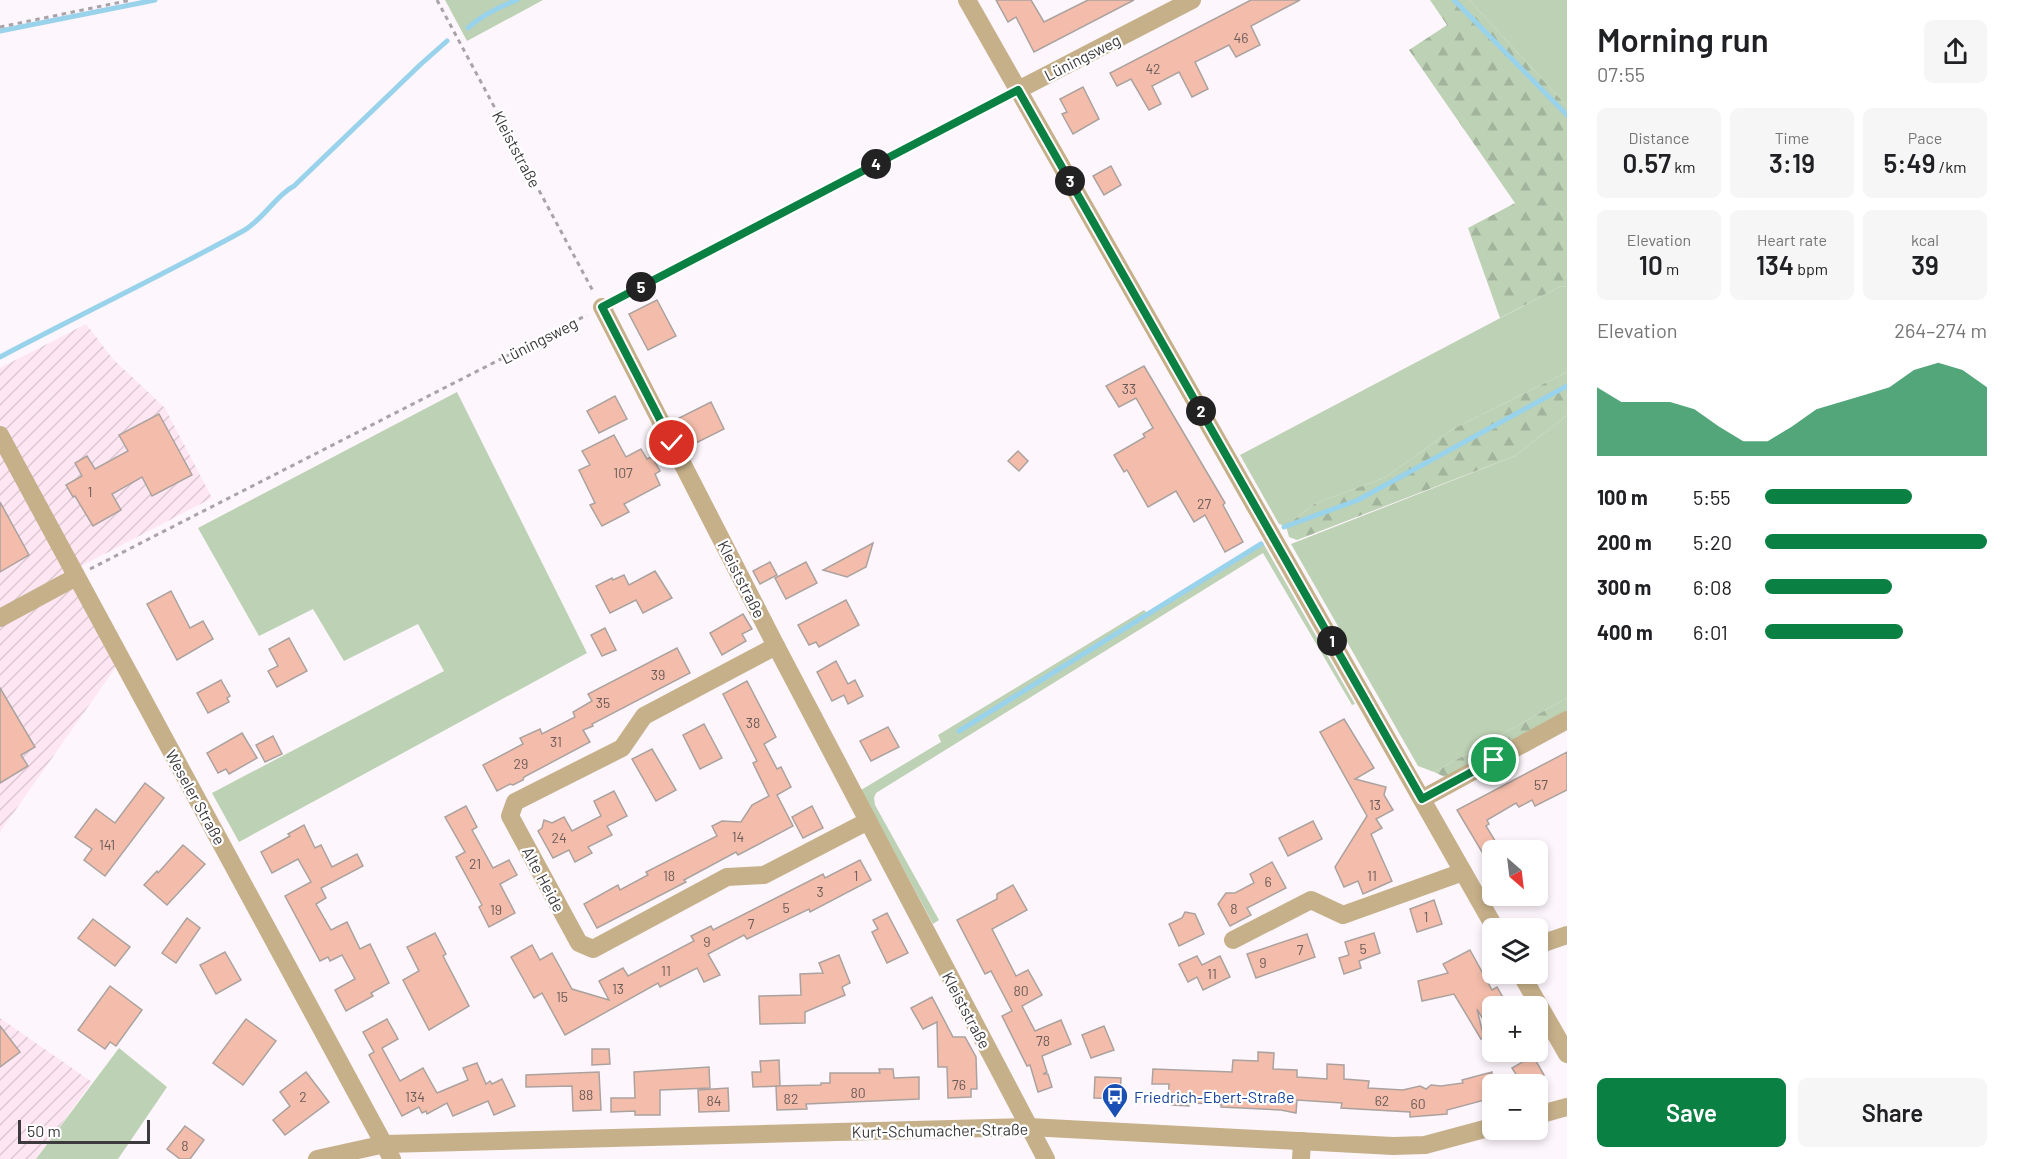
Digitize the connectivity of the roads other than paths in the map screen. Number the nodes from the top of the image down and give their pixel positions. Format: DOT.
graph roads {
  1 [pos="967,0"];
  2 [pos="1192,0"];
  3 [pos="1018,90"];
  4 [pos="602,307"];
  5 [pos="0,435"];
  6 [pos="75,577"];
  7 [pos="0,618"];
  8 [pos="776,646"];
  9 [pos="1567,720"];
  10 [pos="1422,799"];
  11 [pos="868,821"];
  12 [pos="1463,872"];
  13 [pos="1489,918"];
  14 [pos="1567,935"];
  15 [pos="1233,940"];
  16 [pos="1548,942"];
  17 [pos="1527,984"];
  18 [pos="1567,1054"];
  19 [pos="1567,1107"];
  20 [pos="1548,1112"];
  21 [pos="1029,1127"];
  22 [pos="1482,1130"];
  23 [pos="1302,1150"];
  24 [pos="388,1152"];
  25 [pos="317,1159"];
  26 [pos="1046,1159"];
  1 -- 3 [label="street"];
  2 -- 3 [label="street, Lüningsweg"];
  3 -- 10 [label="street"];
  4 -- 8 [label="street, Kleiststraße"];
  5 -- 6 [label="street, Weseler Straße"];
  6 -- 7 [label="street"];
  6 -- 24 [label="street, Weseler Straße"];
  8 -- 11 [label="street, Kleiststraße"];
  8 -- 11 [label="street, Alte Heide"];
  9 -- 10 [label="street"];
  10 -- 12 [label="street"];
  11 -- 21 [label="street, Kleiststraße"];
  12 -- 13 [label="street"];
  12 -- 15 [label="street"];
  14 -- 16 [label="street"];
  17 -- 18 [label="street"];
  19 -- 20 [label="street"];
  21 -- 23 [label="street, Kurt-Schumacher-Straße"];
  21 -- 24 [label="street, Kurt-Schumacher-Straße"];
  21 -- 26 [label="street, Kleiststraße"];
  22 -- 23 [label="street, Kurt-Schumacher-Straße"];
  24 -- 25 [label="street, Kurt-Schumacher-Straße"];
}
